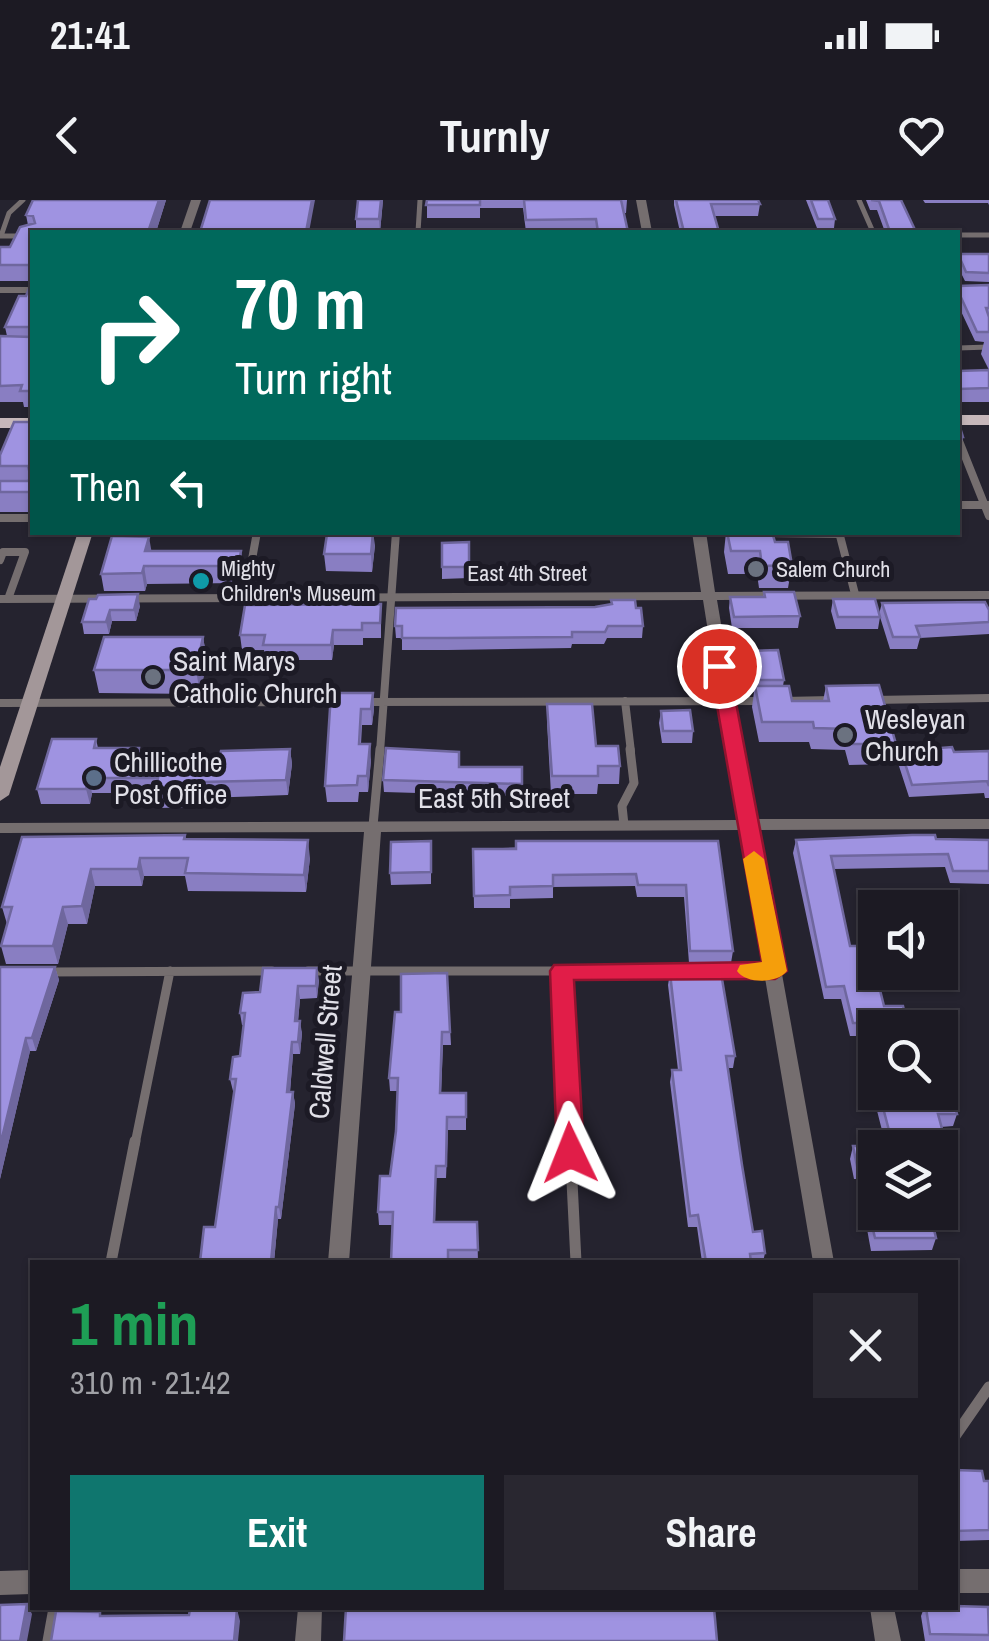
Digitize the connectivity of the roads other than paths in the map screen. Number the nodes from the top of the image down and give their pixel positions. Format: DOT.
graph roads {
  1 [pos="23,200"];
  2 [pos="196,200"];
  3 [pos="420,200"];
  4 [pos="641,200"];
  5 [pos="859,200"];
  6 [pos="187,230"];
  7 [pos="418,230"];
  8 [pos="647,230"];
  9 [pos="873,230"];
  10 [pos="960,235"];
  11 [pos="989,235"];
  12 [pos="1,236"];
  13 [pos="30,236"];
  14 [pos="0,290"];
  15 [pos="30,290"];
  16 [pos="989,347"];
  17 [pos="960,348"];
  18 [pos="960,420"];
  19 [pos="989,420"];
  20 [pos="0,423"];
  21 [pos="30,423"];
  22 [pos="960,444"];
  23 [pos="960,505"];
  24 [pos="987,505"];
  25 [pos="989,516"];
  26 [pos="0,518"];
  27 [pos="30,518"];
  28 [pos="85,535"];
  29 [pos="256,535"];
  30 [pos="396,535"];
  31 [pos="699,535"];
  32 [pos="840,535"];
  33 [pos="0,560"];
  34 [pos="855,594"];
  35 [pos="708,595"];
  36 [pos="989,595"];
  37 [pos="394,596"];
  38 [pos="245,598"];
  39 [pos="4,599"];
  40 [pos="64,599"];
  41 [pos="989,698"];
  42 [pos="838,700"];
  43 [pos="857,700"];
  44 [pos="625,701"];
  45 [pos="725,701"];
  46 [pos="0,702"];
  47 [pos="30,702"];
  48 [pos="384,702"];
  49 [pos="0,796"];
  50 [pos="989,824"];
  51 [pos="747,825"];
  52 [pos="373,826"];
  53 [pos="624,826"];
  54 [pos="0,828"];
  55 [pos="170,971"];
  56 [pos="284,971"];
  57 [pos="304,971"];
  58 [pos="361,971"];
  59 [pos="562,971"];
  60 [pos="775,971"];
  61 [pos="38,972"];
  62 [pos="111,1260"];
  63 [pos="338,1260"];
  64 [pos="576,1260"];
  65 [pos="824,1260"];
  66 [pos="989,1387"];
  67 [pos="958,1432"];
  68 [pos="958,1581"];
  69 [pos="989,1581"];
  70 [pos="0,1582"];
  71 [pos="30,1582"];
  72 [pos="54,1610"];
  73 [pos="310,1610"];
  74 [pos="882,1610"];
  75 [pos="48,1641"];
  76 [pos="308,1641"];
  77 [pos="888,1641"];
  1 -- 12 [label="lane"];
  2 -- 6 [label="street"];
  3 -- 7 [label="lane"];
  4 -- 8 [label="street"];
  5 -- 9 [label="lane"];
  10 -- 11 [label="lane"];
  12 -- 13 [label="lane"];
  14 -- 15 [label="street"];
  16 -- 17 [label="lane"];
  18 -- 19 [label="main road"];
  20 -- 21 [label="main road"];
  22 -- 24 [label="lane"];
  23 -- 24 [label="lane"];
  24 -- 25 [label="lane"];
  26 -- 27 [label="street"];
  28 -- 40 [label="main road"];
  29 -- 38 [label="lane"];
  30 -- 37 [label="lane"];
  31 -- 35 [label="street"];
  32 -- 34 [label="lane"];
  33 -- 39 [label="lane"];
  34 -- 35 [label="street, East 4th Street"];
  34 -- 36 [label="street, East 4th Street"];
  35 -- 37 [label="street, East 4th Street"];
  35 -- 45 [label="street"];
  37 -- 38 [label="street, East 4th Street"];
  37 -- 48 [label="lane"];
  38 -- 40 [label="street, East 4th Street"];
  39 -- 40 [label="street, East 4th Street"];
  40 -- 47 [label="main road"];
  41 -- 43 [label="lane"];
  42 -- 45 [label="lane"];
  44 -- 45 [label="lane"];
  44 -- 48 [label="lane"];
  44 -- 53 [label="lane"];
  45 -- 51 [label="street"];
  46 -- 47 [label="lane"];
  47 -- 48 [label="lane"];
  47 -- 49 [label="main road"];
  48 -- 52 [label="lane"];
  50 -- 51 [label="street, East 5th Street"];
  51 -- 53 [label="street, East 5th Street"];
  51 -- 60 [label="street"];
  52 -- 53 [label="street, East 5th Street"];
  52 -- 54 [label="street, East 5th Street"];
  52 -- 58 [label="street, Caldwell Street"];
  55 -- 56 [label="lane"];
  55 -- 61 [label="lane"];
  55 -- 62 [label="lane"];
  57 -- 58 [label="lane"];
  58 -- 59 [label="lane"];
  58 -- 63 [label="street, Caldwell Street"];
  59 -- 60 [label="lane"];
  59 -- 64 [label="lane"];
  60 -- 65 [label="street"];
  66 -- 67 [label="lane"];
  68 -- 69 [label="street"];
  70 -- 71 [label="street"];
  72 -- 75 [label="lane"];
  73 -- 76 [label="street"];
  74 -- 77 [label="street"];
}
